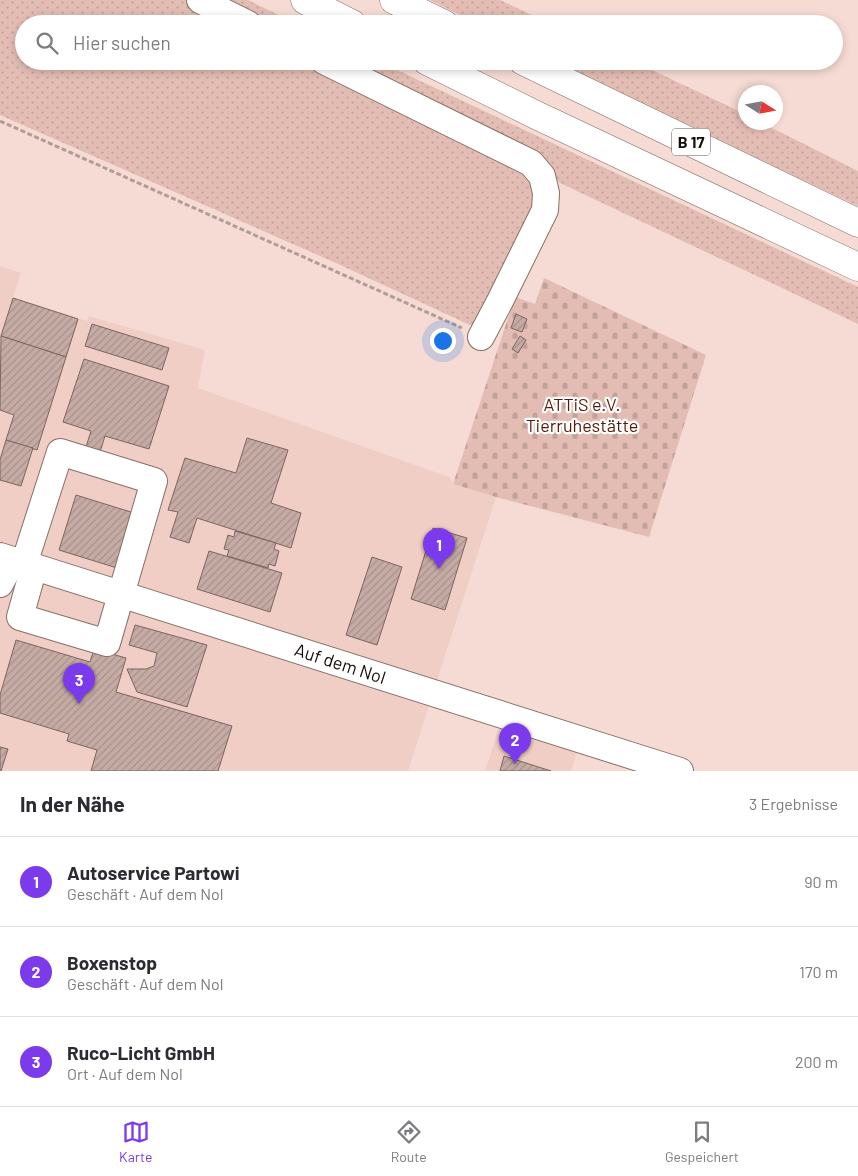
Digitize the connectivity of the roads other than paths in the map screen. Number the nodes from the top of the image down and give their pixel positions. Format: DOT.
graph roads {
  1 [pos="200,0"];
  2 [pos="305,0"];
  3 [pos="394,0"];
  4 [pos="230,15"];
  5 [pos="334,15"];
  6 [pos="425,15"];
  7 [pos="342,70"];
  8 [pos="445,70"];
  9 [pos="541,70"];
  10 [pos="858,224"];
  11 [pos="858,267"];
  12 [pos="481,337"];
  13 [pos="18,562"];
  14 [pos="0,584"];
  15 [pos="122,595"];
  16 [pos="680,771"];
  1 -- 4 [label="street"];
  2 -- 5 [label="highway"];
  3 -- 6 [label="highway"];
  7 -- 12 [label="street"];
  8 -- 11 [label="highway, B 17"];
  9 -- 10 [label="highway, B 17"];
  13 -- 14 [label="street"];
  13 -- 15 [label="street, Auf dem Nol"];
  13 -- 15 [label="street"];
  13 -- 15 [label="street"];
  15 -- 16 [label="street, Auf dem Nol"];
}
